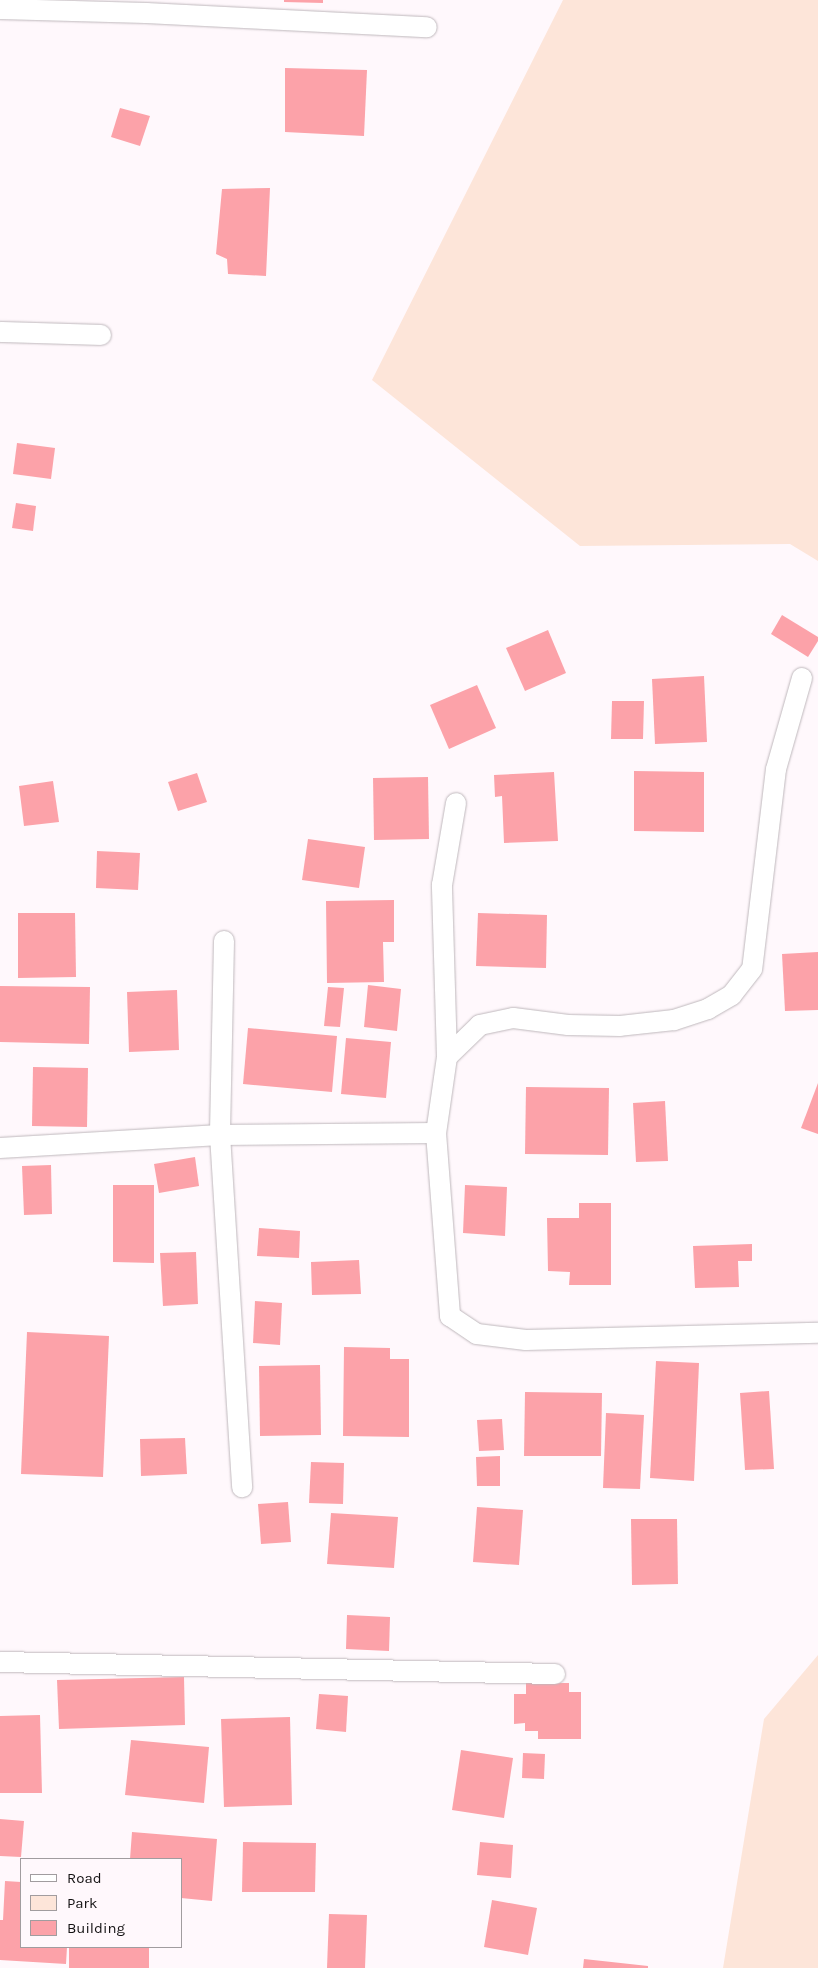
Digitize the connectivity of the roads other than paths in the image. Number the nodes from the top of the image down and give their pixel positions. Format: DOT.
graph roads {
  1 [pos="153,6"];
  2 [pos="0,9"];
  3 [pos="427,26"];
  4 [pos="0,332"];
  5 [pos="101,335"];
  6 [pos="802,678"];
  7 [pos="456,803"];
  8 [pos="224,941"];
  9 [pos="447,1057"];
  10 [pos="436,1133"];
  11 [pos="220,1135"];
  12 [pos="0,1148"];
  13 [pos="818,1333"];
  14 [pos="242,1487"];
  15 [pos="0,1662"];
  16 [pos="555,1674"];
  1 -- 2 [label="street"];
  1 -- 3 [label="street"];
  4 -- 5 [label="street"];
  6 -- 9 [label="street"];
  7 -- 9 [label="street"];
  8 -- 11 [label="street"];
  9 -- 10 [label="street"];
  10 -- 11 [label="street"];
  10 -- 13 [label="street"];
  11 -- 12 [label="street"];
  11 -- 14 [label="street"];
  15 -- 16 [label="street"];
}
